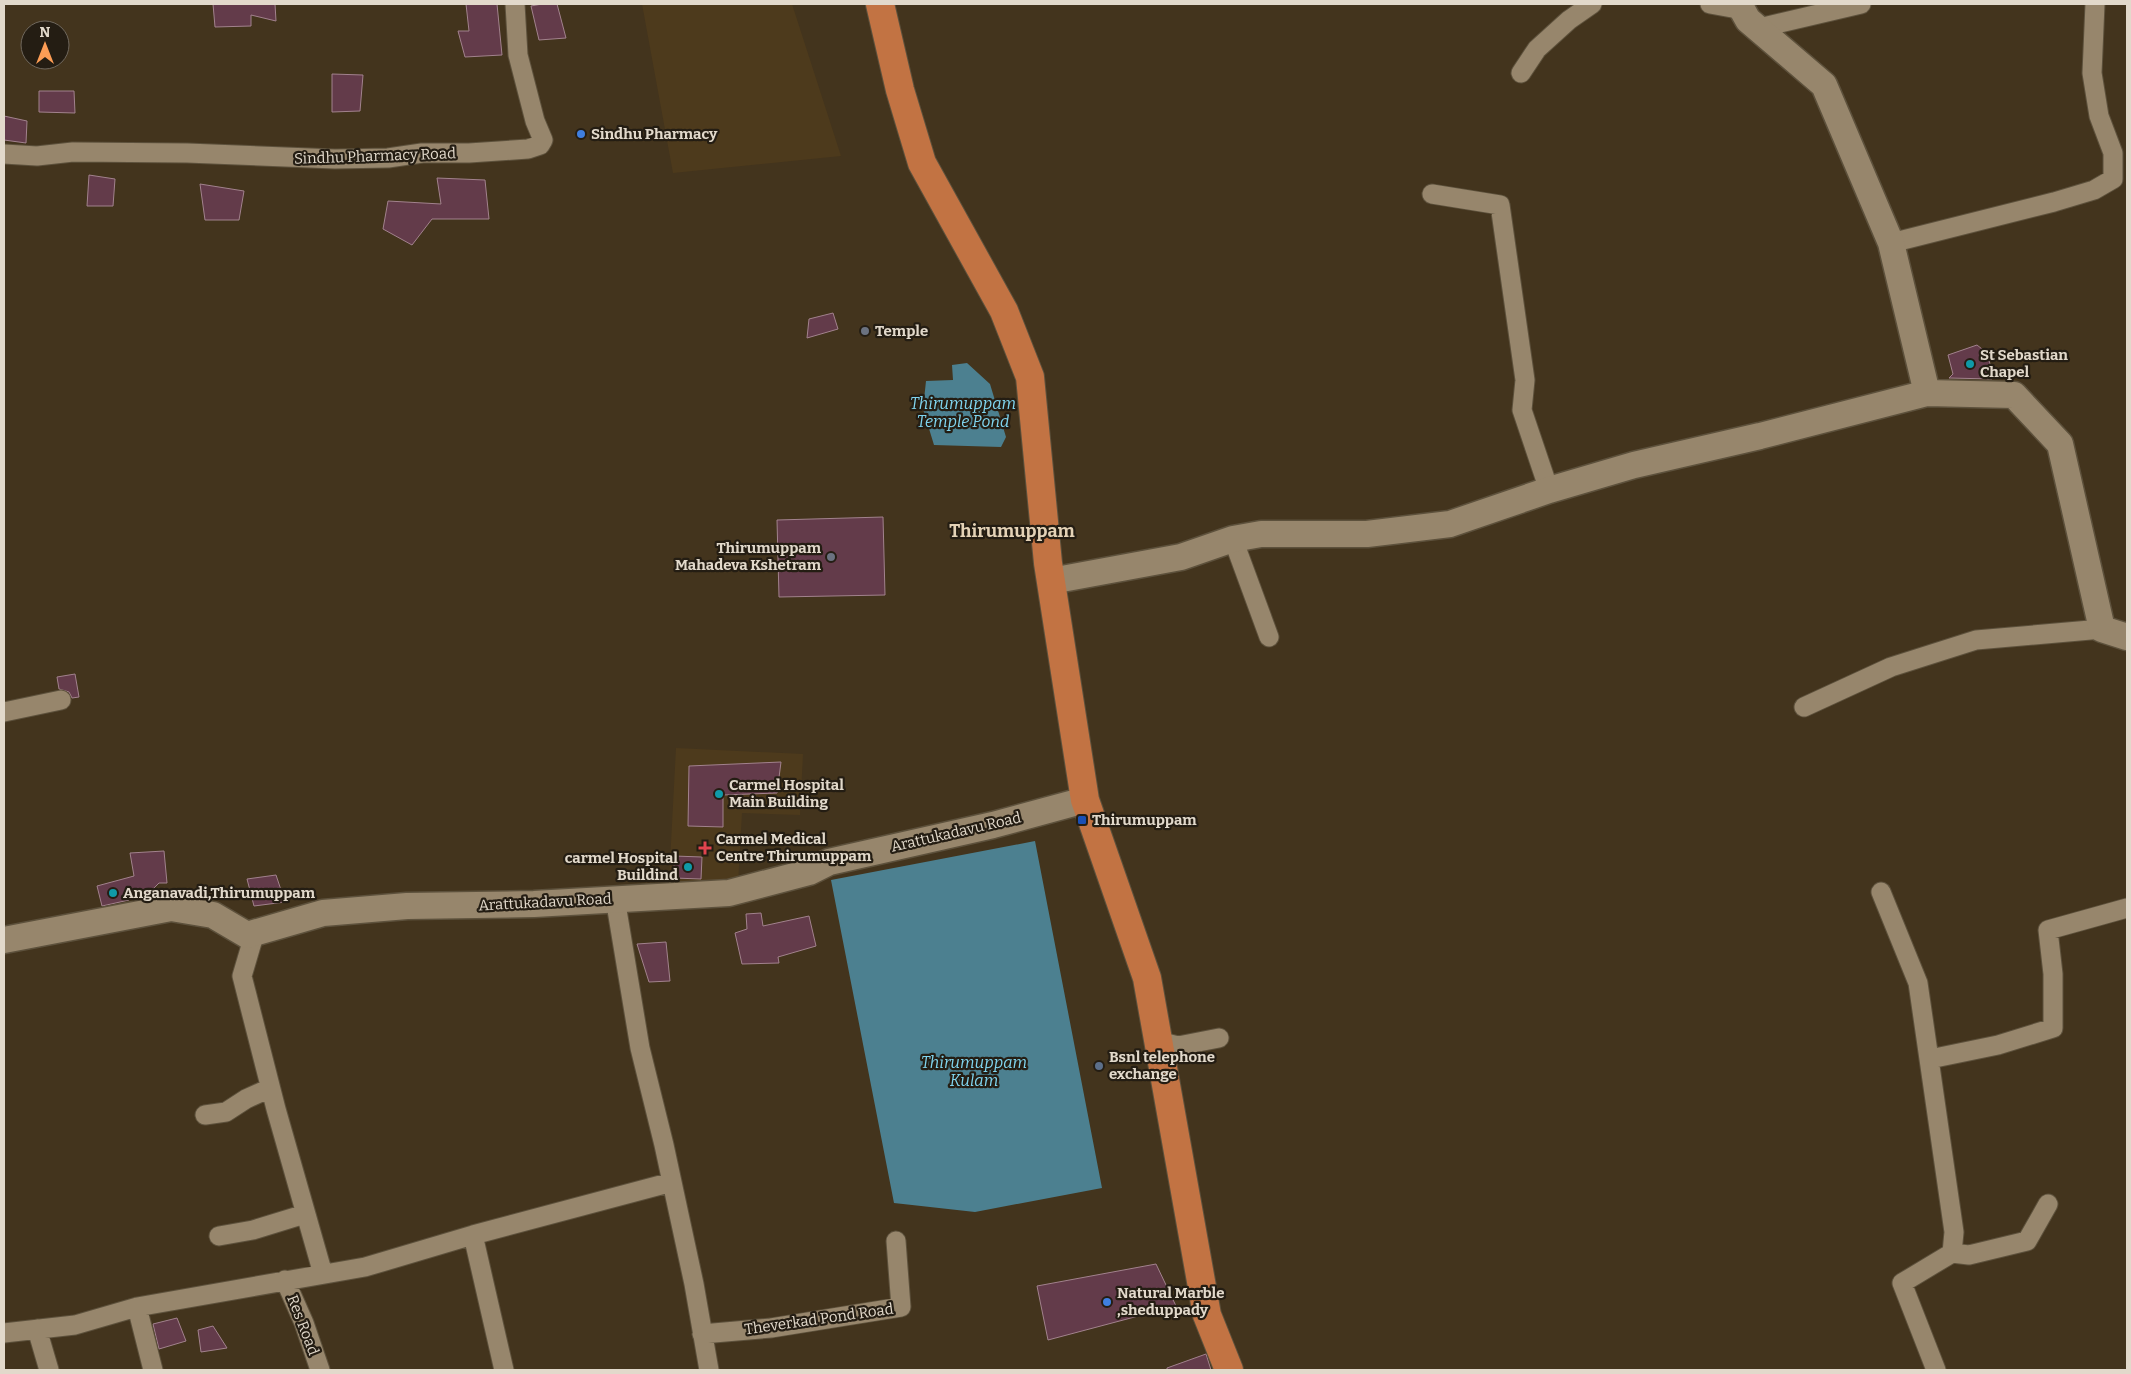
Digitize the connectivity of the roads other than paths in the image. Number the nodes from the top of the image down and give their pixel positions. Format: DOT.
graph roads {
  1 [pos="515,4"];
  2 [pos="880,4"];
  3 [pos="1592,4"];
  4 [pos="1710,4"];
  5 [pos="1861,4"];
  6 [pos="2095,4"];
  7 [pos="1747,14"];
  8 [pos="1521,73"];
  9 [pos="2120,151"];
  10 [pos="4,154"];
  11 [pos="1432,194"];
  12 [pos="1891,243"];
  13 [pos="1927,393"];
  14 [pos="1549,490"];
  15 [pos="1233,539"];
  16 [pos="1051,581"];
  17 [pos="2102,629"];
  18 [pos="1268,637"];
  19 [pos="2127,637"];
  20 [pos="61,700"];
  21 [pos="1804,707"];
  22 [pos="4,712"];
  23 [pos="1085,800"];
  24 [pos="1881,892"];
  25 [pos="615,898"];
  26 [pos="2127,908"];
  27 [pos="255,932"];
  28 [pos="4,940"];
  29 [pos="1219,1038"];
  30 [pos="1158,1041"];
  31 [pos="1930,1059"];
  32 [pos="270,1088"];
  33 [pos="204,1115"];
  34 [pos="672,1182"];
  35 [pos="2048,1204"];
  36 [pos="306,1214"];
  37 [pos="473,1235"];
  38 [pos="219,1236"];
  39 [pos="896,1241"];
  40 [pos="1952,1253"];
  41 [pos="322,1274"];
  42 [pos="285,1280"];
  43 [pos="137,1306"];
  44 [pos="37,1329"];
  45 [pos="4,1334"];
  46 [pos="702,1334"];
  47 [pos="49,1370"];
  48 [pos="153,1370"];
  49 [pos="320,1370"];
  50 [pos="504,1370"];
  51 [pos="709,1370"];
  52 [pos="1229,1370"];
  53 [pos="1936,1370"];
  1 -- 10 [label="street, Sindhu Pharmacy Road"];
  2 -- 16 [label="highway"];
  3 -- 8 [label="street"];
  4 -- 7 [label="street"];
  5 -- 7 [label="street"];
  6 -- 9 [label="street"];
  7 -- 12 [label="street"];
  9 -- 12 [label="street"];
  11 -- 14 [label="street"];
  12 -- 13 [label="street"];
  13 -- 14 [label="street"];
  13 -- 17 [label="street"];
  14 -- 15 [label="street"];
  15 -- 16 [label="street"];
  15 -- 18 [label="street"];
  16 -- 23 [label="highway"];
  17 -- 19 [label="street"];
  17 -- 21 [label="street"];
  20 -- 22 [label="street"];
  23 -- 25 [label="street, Arattukadavu Road"];
  23 -- 30 [label="highway"];
  24 -- 31 [label="street"];
  25 -- 27 [label="street, Arattukadavu Road"];
  25 -- 34 [label="street"];
  26 -- 31 [label="street"];
  27 -- 28 [label="street"];
  27 -- 32 [label="street"];
  29 -- 30 [label="street"];
  30 -- 52 [label="highway"];
  31 -- 40 [label="street"];
  32 -- 33 [label="street"];
  32 -- 36 [label="street"];
  34 -- 37 [label="street"];
  34 -- 46 [label="street"];
  35 -- 40 [label="street"];
  36 -- 38 [label="street"];
  36 -- 41 [label="street"];
  37 -- 41 [label="street"];
  37 -- 50 [label="street"];
  39 -- 46 [label="street, Theverkad Pond Road"];
  40 -- 53 [label="street"];
  41 -- 42 [label="street"];
  42 -- 43 [label="street"];
  42 -- 49 [label="street, Res Road"];
  43 -- 44 [label="street"];
  43 -- 48 [label="street"];
  44 -- 45 [label="street"];
  44 -- 47 [label="street"];
  46 -- 51 [label="street"];
}
